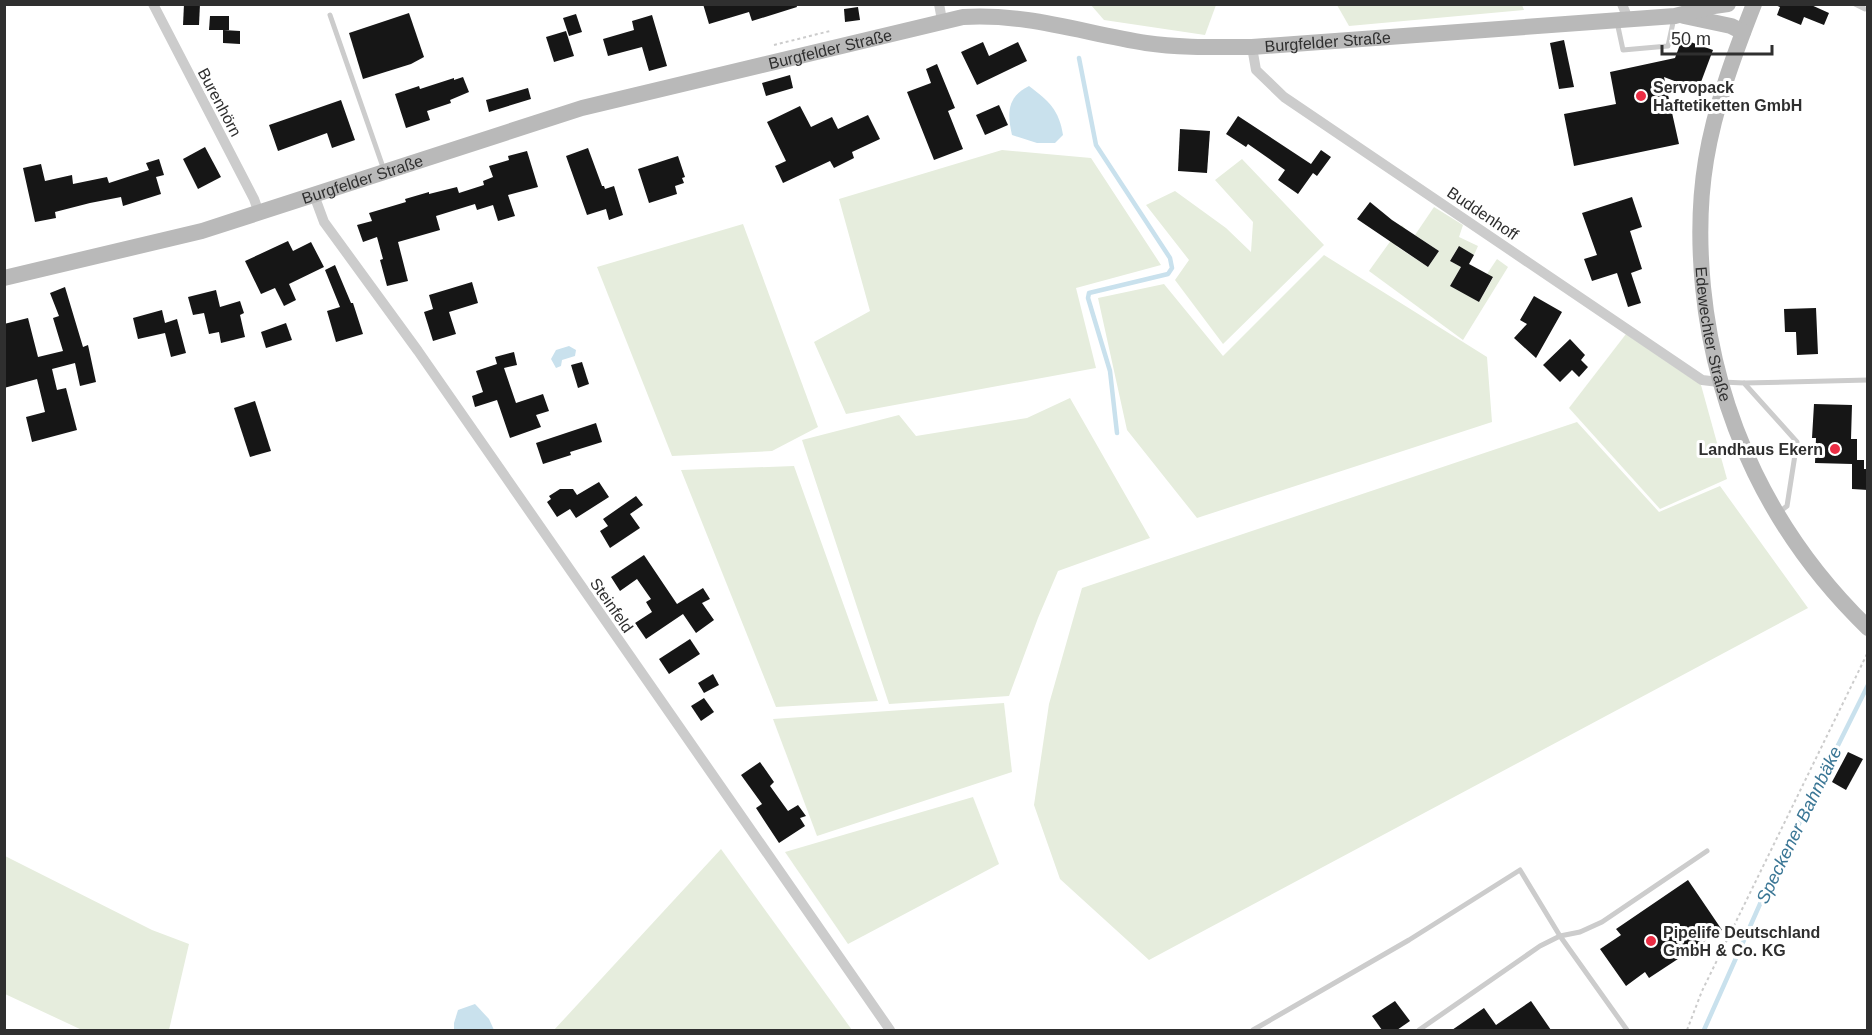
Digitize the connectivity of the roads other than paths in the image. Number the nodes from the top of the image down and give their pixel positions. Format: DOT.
graph roads {
  1 [pos="153,4"];
  2 [pos="1728,4"];
  3 [pos="1754,4"];
  4 [pos="1855,4"];
  5 [pos="1865,9"];
  6 [pos="940,12"];
  7 [pos="330,15"];
  8 [pos="1622,15"];
  9 [pos="1677,15"];
  10 [pos="1743,32"];
  11 [pos="1252,47"];
  12 [pos="384,172"];
  13 [pos="314,195"];
  14 [pos="259,213"];
  15 [pos="4,278"];
  16 [pos="1868,380"];
  17 [pos="1719,382"];
  18 [pos="1744,383"];
  19 [pos="1777,514"];
  20 [pos="1868,628"];
  21 [pos="1707,851"];
  22 [pos="1560,936"];
  23 [pos="890,1030"];
  24 [pos="1253,1030"];
  25 [pos="1419,1030"];
  26 [pos="1627,1030"];
  1 -- 14 [label="street, Burenhörn"];
  2 -- 9 [label="street, Burgfelder Straße"];
  3 -- 10 [label="street, Edewechter Straße"];
  4 -- 5 [label="lane"];
  6 -- 11 [label="street, Burgfelder Straße"];
  6 -- 12 [label="street, Burgfelder Straße"];
  7 -- 12 [label="lane"];
  8 -- 9 [label="street, Burgfelder Straße"];
  8 -- 9 [label="lane"];
  8 -- 11 [label="street, Burgfelder Straße"];
  9 -- 10 [label="street, Burgfelder Straße"];
  10 -- 17 [label="street, Edewechter Straße"];
  11 -- 17 [label="street, Buddenhoff"];
  12 -- 13 [label="street, Burgfelder Straße"];
  13 -- 14 [label="street, Burgfelder Straße"];
  13 -- 23 [label="street, Steinfeld"];
  14 -- 15 [label="street, Burgfelder Straße"];
  16 -- 18 [label="lane"];
  17 -- 18 [label="lane"];
  17 -- 19 [label="street, Edewechter Straße"];
  18 -- 19 [label="lane"];
  19 -- 20 [label="street, Edewechter Straße"];
  21 -- 22 [label="lane"];
  22 -- 24 [label="lane"];
  22 -- 25 [label="lane"];
  22 -- 26 [label="lane"];
}
